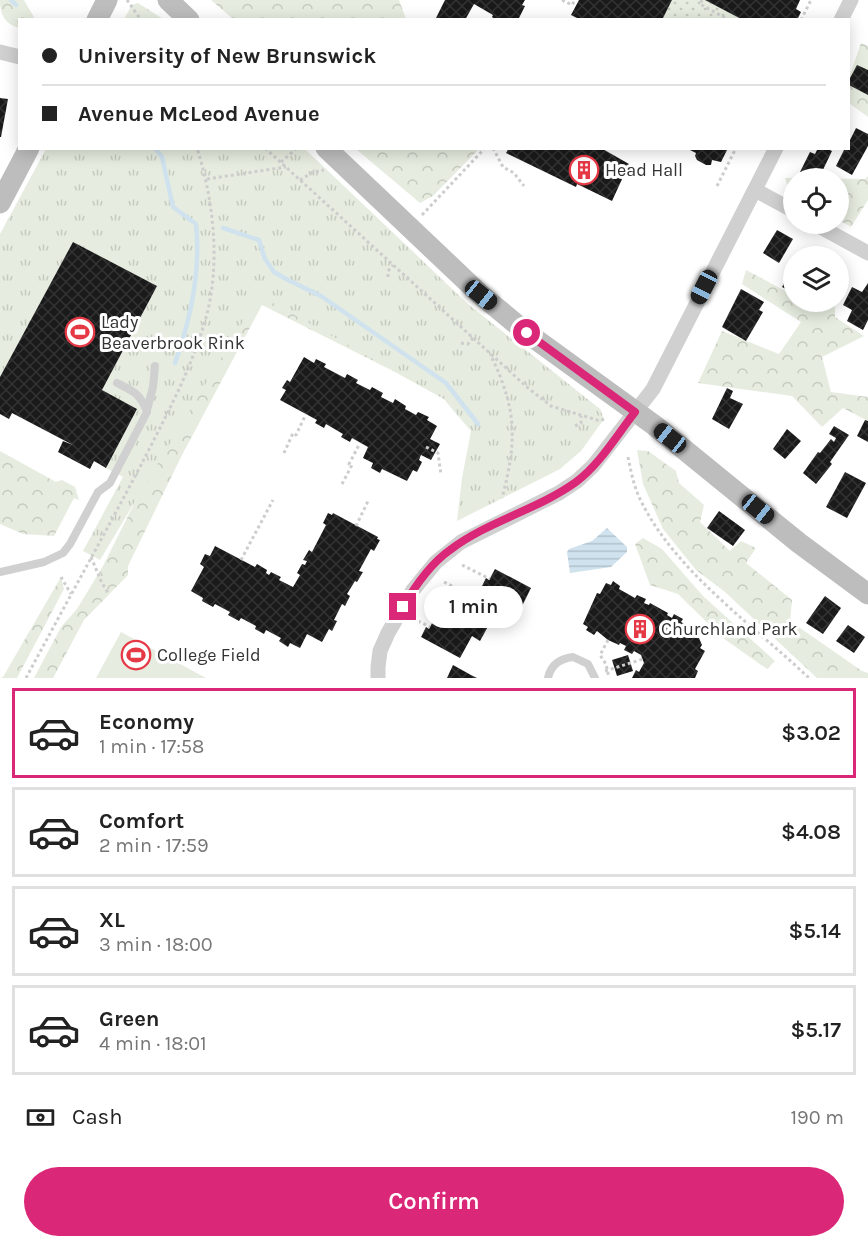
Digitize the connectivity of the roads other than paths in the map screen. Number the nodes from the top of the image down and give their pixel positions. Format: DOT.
graph roads {
  1 [pos="107,0"];
  2 [pos="168,0"];
  3 [pos="851,0"];
  4 [pos="98,18"];
  5 [pos="187,18"];
  6 [pos="842,18"];
  7 [pos="0,52"];
  8 [pos="18,56"];
  9 [pos="28,150"];
  10 [pos="775,150"];
  11 [pos="326,159"];
  12 [pos="755,190"];
  13 [pos="0,203"];
  14 [pos="783,205"];
  15 [pos="833,234"];
  16 [pos="868,253"];
  17 [pos="155,366"];
  18 [pos="117,383"];
  19 [pos="147,412"];
  20 [pos="635,412"];
  21 [pos="0,572"];
  22 [pos="868,594"];
  23 [pos="595,676"];
  24 [pos="378,678"];
  25 [pos="548,678"];
  1 -- 4 [label="street"];
  2 -- 5 [label="street"];
  3 -- 6 [label="street"];
  7 -- 8 [label="street"];
  9 -- 13 [label="street"];
  10 -- 12 [label="street"];
  11 -- 20 [label="street"];
  12 -- 14 [label="street"];
  12 -- 20 [label="street"];
  15 -- 16 [label="street"];
  17 -- 19 [label="lane"];
  18 -- 19 [label="lane"];
  19 -- 21 [label="lane"];
  20 -- 22 [label="street"];
  20 -- 24 [label="street"];
  23 -- 25 [label="lane"];
}
